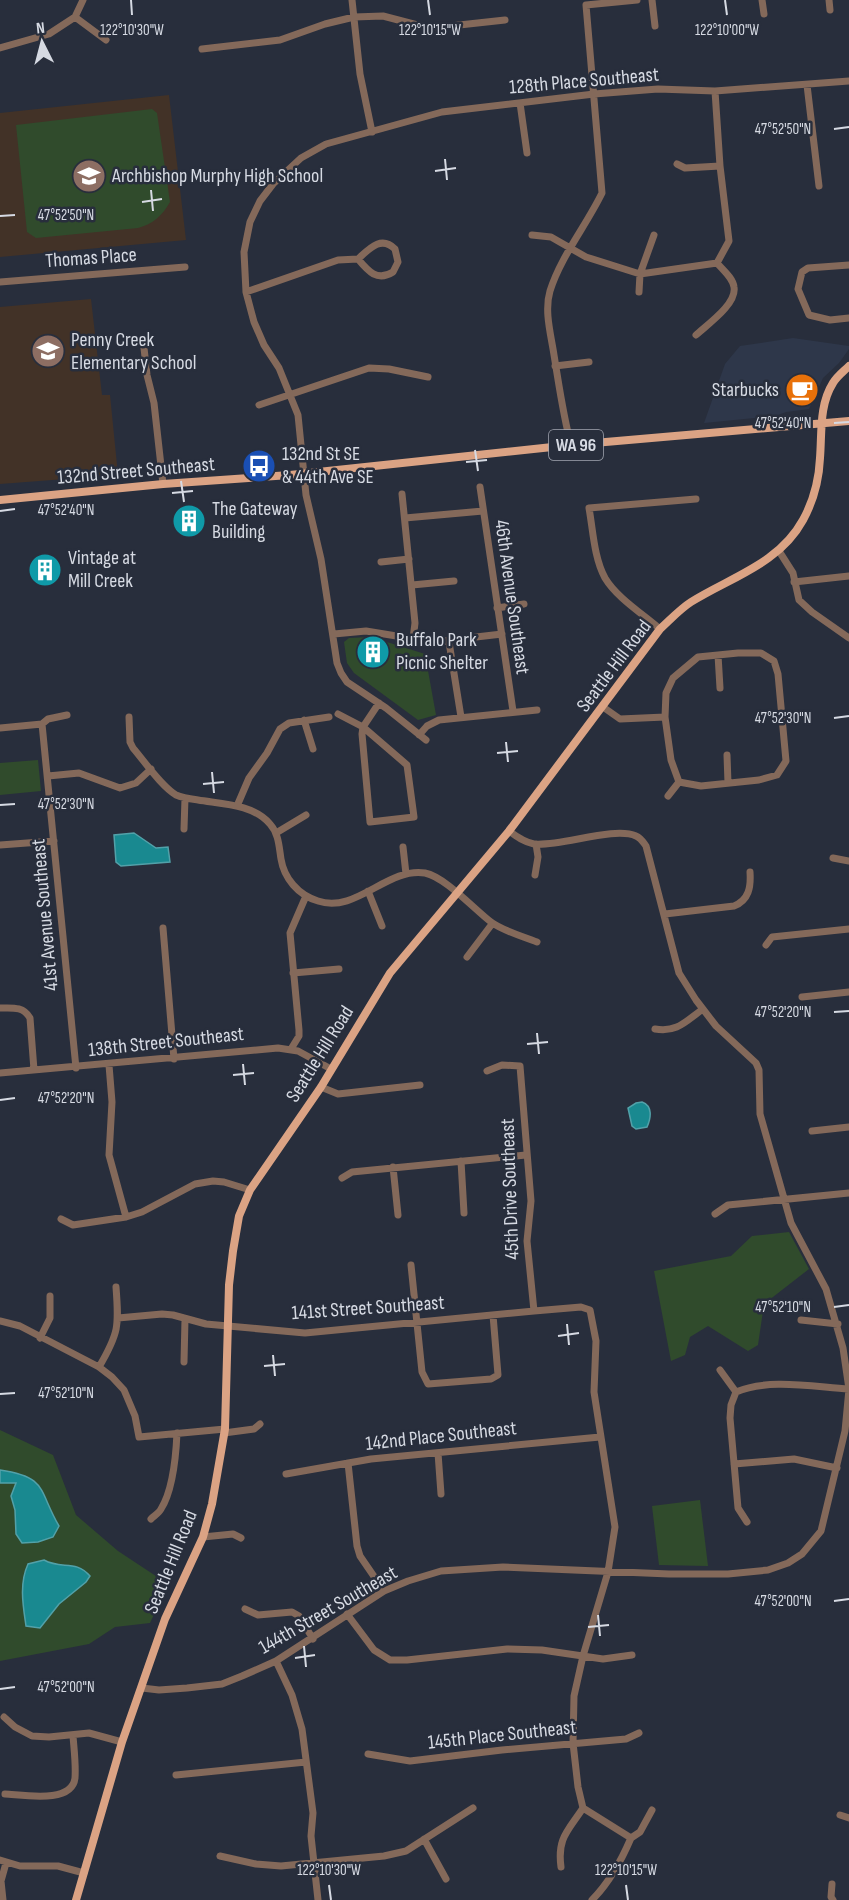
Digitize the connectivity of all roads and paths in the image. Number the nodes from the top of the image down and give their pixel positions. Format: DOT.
graph roads {
  1 [pos="83,0"];
  2 [pos="352,0"];
  3 [pos="637,0"];
  4 [pos="652,0"];
  5 [pos="762,0"];
  6 [pos="829,0"];
  7 [pos="830,10"];
  8 [pos="764,14"];
  9 [pos="75,17"];
  10 [pos="354,17"];
  11 [pos="505,20"];
  12 [pos="655,26"];
  13 [pos="106,40"];
  14 [pos="0,48"];
  15 [pos="202,49"];
  16 [pos="849,81"];
  17 [pos="807,86"];
  18 [pos="715,91"];
  19 [pos="594,94"];
  20 [pos="520,103"];
  21 [pos="372,132"];
  22 [pos="527,153"];
  23 [pos="677,164"];
  24 [pos="720,166"];
  25 [pos="819,186"];
  26 [pos="532,235"];
  27 [pos="654,235"];
  28 [pos="571,249"];
  29 [pos="358,259"];
  30 [pos="717,264"];
  31 [pos="849,265"];
  32 [pos="184,267"];
  33 [pos="640,274"];
  34 [pos="0,282"];
  35 [pos="246,292"];
  36 [pos="639,292"];
  37 [pos="849,318"];
  38 [pos="696,335"];
  39 [pos="143,339"];
  40 [pos="589,362"];
  41 [pos="555,366"];
  42 [pos="849,366"];
  43 [pos="428,377"];
  44 [pos="291,394"];
  45 [pos="259,405"];
  46 [pos="849,421"];
  47 [pos="821,424"];
  48 [pos="571,446"];
  49 [pos="305,474"];
  50 [pos="163,484"];
  51 [pos="480,487"];
  52 [pos="402,494"];
  53 [pos="696,499"];
  54 [pos="0,500"];
  55 [pos="483,511"];
  56 [pos="405,518"];
  57 [pos="779,551"];
  58 [pos="409,559"];
  59 [pos="381,562"];
  60 [pos="849,576"];
  61 [pos="454,581"];
  62 [pos="794,582"];
  63 [pos="412,585"];
  64 [pos="524,604"];
  65 [pos="498,608"];
  66 [pos="660,629"];
  67 [pos="334,634"];
  68 [pos="502,634"];
  69 [pos="849,638"];
  70 [pos="413,639"];
  71 [pos="449,642"];
  72 [pos="718,655"];
  73 [pos="720,688"];
  74 [pos="379,703"];
  75 [pos="603,708"];
  76 [pos="537,710"];
  77 [pos="513,711"];
  78 [pos="338,714"];
  79 [pos="67,715"];
  80 [pos="129,717"];
  81 [pos="329,717"];
  82 [pos="461,717"];
  83 [pos="665,717"];
  84 [pos="304,720"];
  85 [pos="42,724"];
  86 [pos="0,728"];
  87 [pos="363,728"];
  88 [pos="419,735"];
  89 [pos="426,740"];
  90 [pos="313,749"];
  91 [pos="727,755"];
  92 [pos="151,770"];
  93 [pos="48,776"];
  94 [pos="679,783"];
  95 [pos="728,783"];
  96 [pos="668,796"];
  97 [pos="185,798"];
  98 [pos="237,806"];
  99 [pos="306,815"];
  100 [pos="184,829"];
  101 [pos="509,831"];
  102 [pos="276,833"];
  103 [pos="54,841"];
  104 [pos="537,844"];
  105 [pos="0,845"];
  106 [pos="403,847"];
  107 [pos="833,858"];
  108 [pos="849,861"];
  109 [pos="750,872"];
  110 [pos="406,874"];
  111 [pos="535,875"];
  112 [pos="368,891"];
  113 [pos="457,893"];
  114 [pos="306,896"];
  115 [pos="665,914"];
  116 [pos="492,924"];
  117 [pos="382,926"];
  118 [pos="164,928"];
  119 [pos="849,929"];
  120 [pos="537,942"];
  121 [pos="766,945"];
  122 [pos="468,957"];
  123 [pos="339,969"];
  124 [pos="293,974"];
  125 [pos="849,992"];
  126 [pos="802,997"];
  127 [pos="0,1008"];
  128 [pos="703,1009"];
  129 [pos="655,1029"];
  130 [pos="291,1049"];
  131 [pos="174,1059"];
  132 [pos="110,1065"];
  133 [pos="76,1068"];
  134 [pos="331,1068"];
  135 [pos="34,1070"];
  136 [pos="487,1071"];
  137 [pos="0,1073"];
  138 [pos="420,1085"];
  139 [pos="321,1086"];
  140 [pos="849,1128"];
  141 [pos="812,1131"];
  142 [pos="526,1155"];
  143 [pos="461,1161"];
  144 [pos="393,1167"];
  145 [pos="342,1178"];
  146 [pos="250,1190"];
  147 [pos="849,1193"];
  148 [pos="784,1199"];
  149 [pos="464,1213"];
  150 [pos="715,1214"];
  151 [pos="398,1215"];
  152 [pos="126,1217"];
  153 [pos="61,1219"];
  154 [pos="411,1265"];
  155 [pos="116,1287"];
  156 [pos="50,1296"];
  157 [pos="534,1311"];
  158 [pos="493,1315"];
  159 [pos="118,1318"];
  160 [pos="184,1319"];
  161 [pos="801,1320"];
  162 [pos="0,1321"];
  163 [pos="416,1322"];
  164 [pos="838,1324"];
  165 [pos="229,1327"];
  166 [pos="40,1338"];
  167 [pos="184,1362"];
  168 [pos="99,1367"];
  169 [pos="720,1370"];
  170 [pos="849,1389"];
  171 [pos="736,1392"];
  172 [pos="260,1424"];
  173 [pos="224,1431"];
  174 [pos="177,1433"];
  175 [pos="600,1437"];
  176 [pos="438,1453"];
  177 [pos="348,1463"];
  178 [pos="734,1464"];
  179 [pos="837,1468"];
  180 [pos="286,1474"];
  181 [pos="441,1494"];
  182 [pos="151,1519"];
  183 [pos="747,1522"];
  184 [pos="202,1537"];
  185 [pos="241,1538"];
  186 [pos="608,1572"];
  187 [pos="384,1591"];
  188 [pos="245,1609"];
  189 [pos="347,1614"];
  190 [pos="314,1639"];
  191 [pos="632,1655"];
  192 [pos="583,1656"];
  193 [pos="276,1661"];
  194 [pos="142,1688"];
  195 [pos="4,1717"];
  196 [pos="639,1733"];
  197 [pos="73,1736"];
  198 [pos="122,1742"];
  199 [pos="573,1743"];
  200 [pos="368,1754"];
  201 [pos="306,1762"];
  202 [pos="176,1775"];
  203 [pos="5,1794"];
  204 [pos="473,1808"];
  205 [pos="583,1808"];
  206 [pos="652,1810"];
  207 [pos="840,1815"];
  208 [pos="849,1818"];
  209 [pos="631,1838"];
  210 [pos="424,1839"];
  211 [pos="220,1856"];
  212 [pos="3,1861"];
  213 [pos="314,1864"];
  214 [pos="561,1867"];
  215 [pos="84,1873"];
  216 [pos="446,1879"];
  217 [pos="832,1884"];
  218 [pos="3,1900"];
  219 [pos="76,1900"];
  220 [pos="318,1900"];
  221 [pos="592,1900"];
  222 [pos="833,1900"];
  1 -- 9 [label="street"];
  2 -- 10 [label="street"];
  3 -- 19 [label="street"];
  4 -- 12 [label="street"];
  5 -- 8 [label="street"];
  6 -- 7 [label="street"];
  9 -- 13 [label="street"];
  9 -- 14 [label="street"];
  10 -- 11 [label="street"];
  10 -- 15 [label="street"];
  10 -- 21 [label="street"];
  16 -- 17 [label="street, 128th Place Southeast"];
  17 -- 18 [label="street, 128th Place Southeast"];
  17 -- 25 [label="street"];
  18 -- 19 [label="street, 128th Place Southeast"];
  18 -- 24 [label="street"];
  19 -- 20 [label="street, 128th Place Southeast"];
  19 -- 28 [label="street"];
  20 -- 21 [label="street, 128th Place Southeast"];
  20 -- 22 [label="street"];
  21 -- 35 [label="street, 128th Place Southeast"];
  23 -- 24 [label="street"];
  24 -- 30 [label="street"];
  26 -- 28 [label="street"];
  27 -- 33 [label="street"];
  28 -- 33 [label="street"];
  28 -- 41 [label="street"];
  29 -- 29 [label="street"];
  29 -- 35 [label="street"];
  30 -- 33 [label="street"];
  30 -- 38 [label="street"];
  31 -- 37 [label="street"];
  32 -- 34 [label="street, Thomas Place"];
  33 -- 36 [label="street"];
  35 -- 44 [label="street, 128th Place Southeast"];
  39 -- 50 [label="street"];
  40 -- 41 [label="street"];
  41 -- 48 [label="street"];
  42 -- 47 [label="main road, Seattle Hill Road"];
  43 -- 44 [label="street"];
  44 -- 45 [label="street"];
  44 -- 49 [label="street, 128th Place Southeast"];
  46 -- 47 [label="main road, 132nd Street Southeast"];
  47 -- 48 [label="main road, 132nd Street Southeast / WA 96"];
  47 -- 57 [label="main road, Seattle Hill Road"];
  48 -- 49 [label="main road, 132nd Street Southeast / WA 96"];
  49 -- 50 [label="main road, 132nd Street Southeast / WA 96"];
  49 -- 67 [label="street, 128th Place Southeast"];
  50 -- 54 [label="main road, 132nd Street Southeast / WA 96"];
  51 -- 55 [label="street, 46th Avenue Southeast"];
  52 -- 56 [label="street"];
  53 -- 66 [label="street"];
  55 -- 56 [label="street"];
  55 -- 65 [label="street, 46th Avenue Southeast"];
  56 -- 58 [label="street"];
  57 -- 62 [label="street"];
  57 -- 66 [label="main road, Seattle Hill Road"];
  58 -- 59 [label="street"];
  58 -- 63 [label="street"];
  60 -- 62 [label="street"];
  61 -- 63 [label="street"];
  62 -- 69 [label="street"];
  63 -- 70 [label="street"];
  64 -- 65 [label="street"];
  65 -- 68 [label="street, 46th Avenue Southeast"];
  66 -- 75 [label="main road, Seattle Hill Road"];
  67 -- 70 [label="street"];
  67 -- 74 [label="street, 128th Place Southeast"];
  68 -- 71 [label="street"];
  68 -- 77 [label="street, 46th Avenue Southeast"];
  70 -- 71 [label="street"];
  71 -- 82 [label="street"];
  72 -- 73 [label="street"];
  72 -- 83 [label="street"];
  72 -- 95 [label="street"];
  74 -- 87 [label="street"];
  74 -- 88 [label="street, 128th Place Southeast"];
  75 -- 83 [label="street"];
  75 -- 101 [label="main road, Seattle Hill Road"];
  76 -- 77 [label="street"];
  77 -- 82 [label="street"];
  78 -- 87 [label="street"];
  79 -- 85 [label="street"];
  80 -- 92 [label="street"];
  81 -- 84 [label="street"];
  82 -- 88 [label="street"];
  83 -- 94 [label="street"];
  84 -- 90 [label="street"];
  84 -- 98 [label="street"];
  85 -- 86 [label="street"];
  85 -- 93 [label="street, 41st Avenue Southeast"];
  87 -- 87 [label="street"];
  88 -- 89 [label="street, 128th Place Southeast"];
  91 -- 95 [label="street"];
  92 -- 93 [label="street"];
  92 -- 97 [label="street"];
  93 -- 103 [label="street, 41st Avenue Southeast"];
  94 -- 95 [label="street"];
  94 -- 96 [label="street"];
  97 -- 98 [label="street"];
  97 -- 100 [label="street"];
  98 -- 102 [label="street"];
  99 -- 102 [label="street"];
  101 -- 104 [label="street"];
  101 -- 113 [label="main road, Seattle Hill Road"];
  102 -- 114 [label="street"];
  103 -- 105 [label="street"];
  103 -- 133 [label="street, 41st Avenue Southeast"];
  104 -- 111 [label="street"];
  104 -- 115 [label="street, 144th Street Southeast"];
  106 -- 110 [label="street"];
  107 -- 108 [label="street"];
  109 -- 115 [label="street"];
  110 -- 112 [label="street"];
  110 -- 113 [label="street"];
  112 -- 114 [label="street"];
  112 -- 117 [label="street"];
  113 -- 116 [label="street"];
  113 -- 134 [label="main road, Seattle Hill Road"];
  114 -- 124 [label="street"];
  115 -- 128 [label="street, 144th Street Southeast"];
  116 -- 120 [label="street"];
  116 -- 122 [label="street"];
  118 -- 131 [label="street"];
  119 -- 121 [label="street"];
  123 -- 124 [label="street"];
  124 -- 130 [label="street"];
  125 -- 126 [label="street"];
  127 -- 135 [label="street"];
  128 -- 129 [label="street"];
  128 -- 148 [label="street, 144th Street Southeast"];
  130 -- 131 [label="street, 138th Street Southeast"];
  130 -- 134 [label="street, 138th Street Southeast"];
  131 -- 132 [label="street, 138th Street Southeast"];
  132 -- 133 [label="street, 138th Street Southeast"];
  132 -- 152 [label="street"];
  133 -- 135 [label="street, 138th Street Southeast"];
  134 -- 139 [label="main road, Seattle Hill Road"];
  135 -- 137 [label="street, 138th Street Southeast"];
  136 -- 142 [label="street, 45th Drive Southeast"];
  138 -- 139 [label="street"];
  139 -- 146 [label="main road, Seattle Hill Road"];
  140 -- 141 [label="street"];
  142 -- 143 [label="street"];
  142 -- 157 [label="street, 45th Drive Southeast"];
  143 -- 144 [label="street"];
  143 -- 149 [label="street"];
  144 -- 145 [label="street"];
  144 -- 151 [label="street"];
  146 -- 152 [label="street"];
  146 -- 165 [label="main road, Seattle Hill Road"];
  147 -- 148 [label="street"];
  148 -- 150 [label="street"];
  148 -- 164 [label="street, 144th Street Southeast"];
  152 -- 153 [label="street"];
  154 -- 163 [label="street"];
  155 -- 159 [label="street"];
  156 -- 166 [label="street"];
  157 -- 158 [label="street, 141st Street Southeast"];
  157 -- 175 [label="street, 141st Street Southeast"];
  158 -- 163 [label="street, 141st Street Southeast"];
  158 -- 163 [label="street"];
  159 -- 160 [label="street, 141st Street Southeast"];
  159 -- 168 [label="street"];
  160 -- 165 [label="street, 141st Street Southeast"];
  160 -- 167 [label="street"];
  161 -- 164 [label="street"];
  162 -- 166 [label="street"];
  163 -- 165 [label="street, 141st Street Southeast"];
  164 -- 170 [label="street, 144th Street Southeast"];
  165 -- 173 [label="main road, Seattle Hill Road"];
  166 -- 168 [label="street"];
  168 -- 174 [label="street"];
  169 -- 171 [label="street"];
  170 -- 171 [label="street"];
  170 -- 179 [label="street, 144th Street Southeast"];
  171 -- 178 [label="street"];
  172 -- 173 [label="street"];
  173 -- 174 [label="street"];
  173 -- 184 [label="main road, Seattle Hill Road"];
  174 -- 182 [label="street"];
  175 -- 176 [label="street, 142nd Place Southeast"];
  175 -- 186 [label="street"];
  176 -- 177 [label="street, 142nd Place Southeast"];
  176 -- 181 [label="street"];
  177 -- 180 [label="street, 142nd Place Southeast"];
  177 -- 187 [label="street"];
  178 -- 179 [label="street"];
  178 -- 183 [label="street"];
  179 -- 186 [label="street, 144th Street Southeast"];
  184 -- 185 [label="street"];
  184 -- 194 [label="main road, Seattle Hill Road"];
  186 -- 187 [label="street, 144th Street Southeast"];
  186 -- 192 [label="street"];
  187 -- 189 [label="street, 144th Street Southeast"];
  188 -- 190 [label="street"];
  189 -- 190 [label="street, 144th Street Southeast"];
  189 -- 192 [label="street"];
  190 -- 193 [label="street, 144th Street Southeast"];
  191 -- 192 [label="street"];
  192 -- 199 [label="street"];
  193 -- 194 [label="street, 144th Street Southeast"];
  193 -- 201 [label="street"];
  194 -- 198 [label="main road, Seattle Hill Road"];
  195 -- 197 [label="street"];
  196 -- 199 [label="street, 145th Place Southeast"];
  197 -- 198 [label="street"];
  197 -- 203 [label="street"];
  198 -- 215 [label="main road, Seattle Hill Road"];
  199 -- 200 [label="street, 145th Place Southeast"];
  199 -- 205 [label="street"];
  201 -- 202 [label="street"];
  201 -- 213 [label="street"];
  204 -- 210 [label="street"];
  205 -- 209 [label="street"];
  205 -- 214 [label="street"];
  206 -- 209 [label="street"];
  207 -- 208 [label="street"];
  209 -- 221 [label="street"];
  210 -- 213 [label="street"];
  210 -- 216 [label="street"];
  211 -- 213 [label="street"];
  212 -- 215 [label="street"];
  212 -- 218 [label="street"];
  213 -- 220 [label="street"];
  215 -- 219 [label="main road, Seattle Hill Road"];
  217 -- 222 [label="street"];
}
